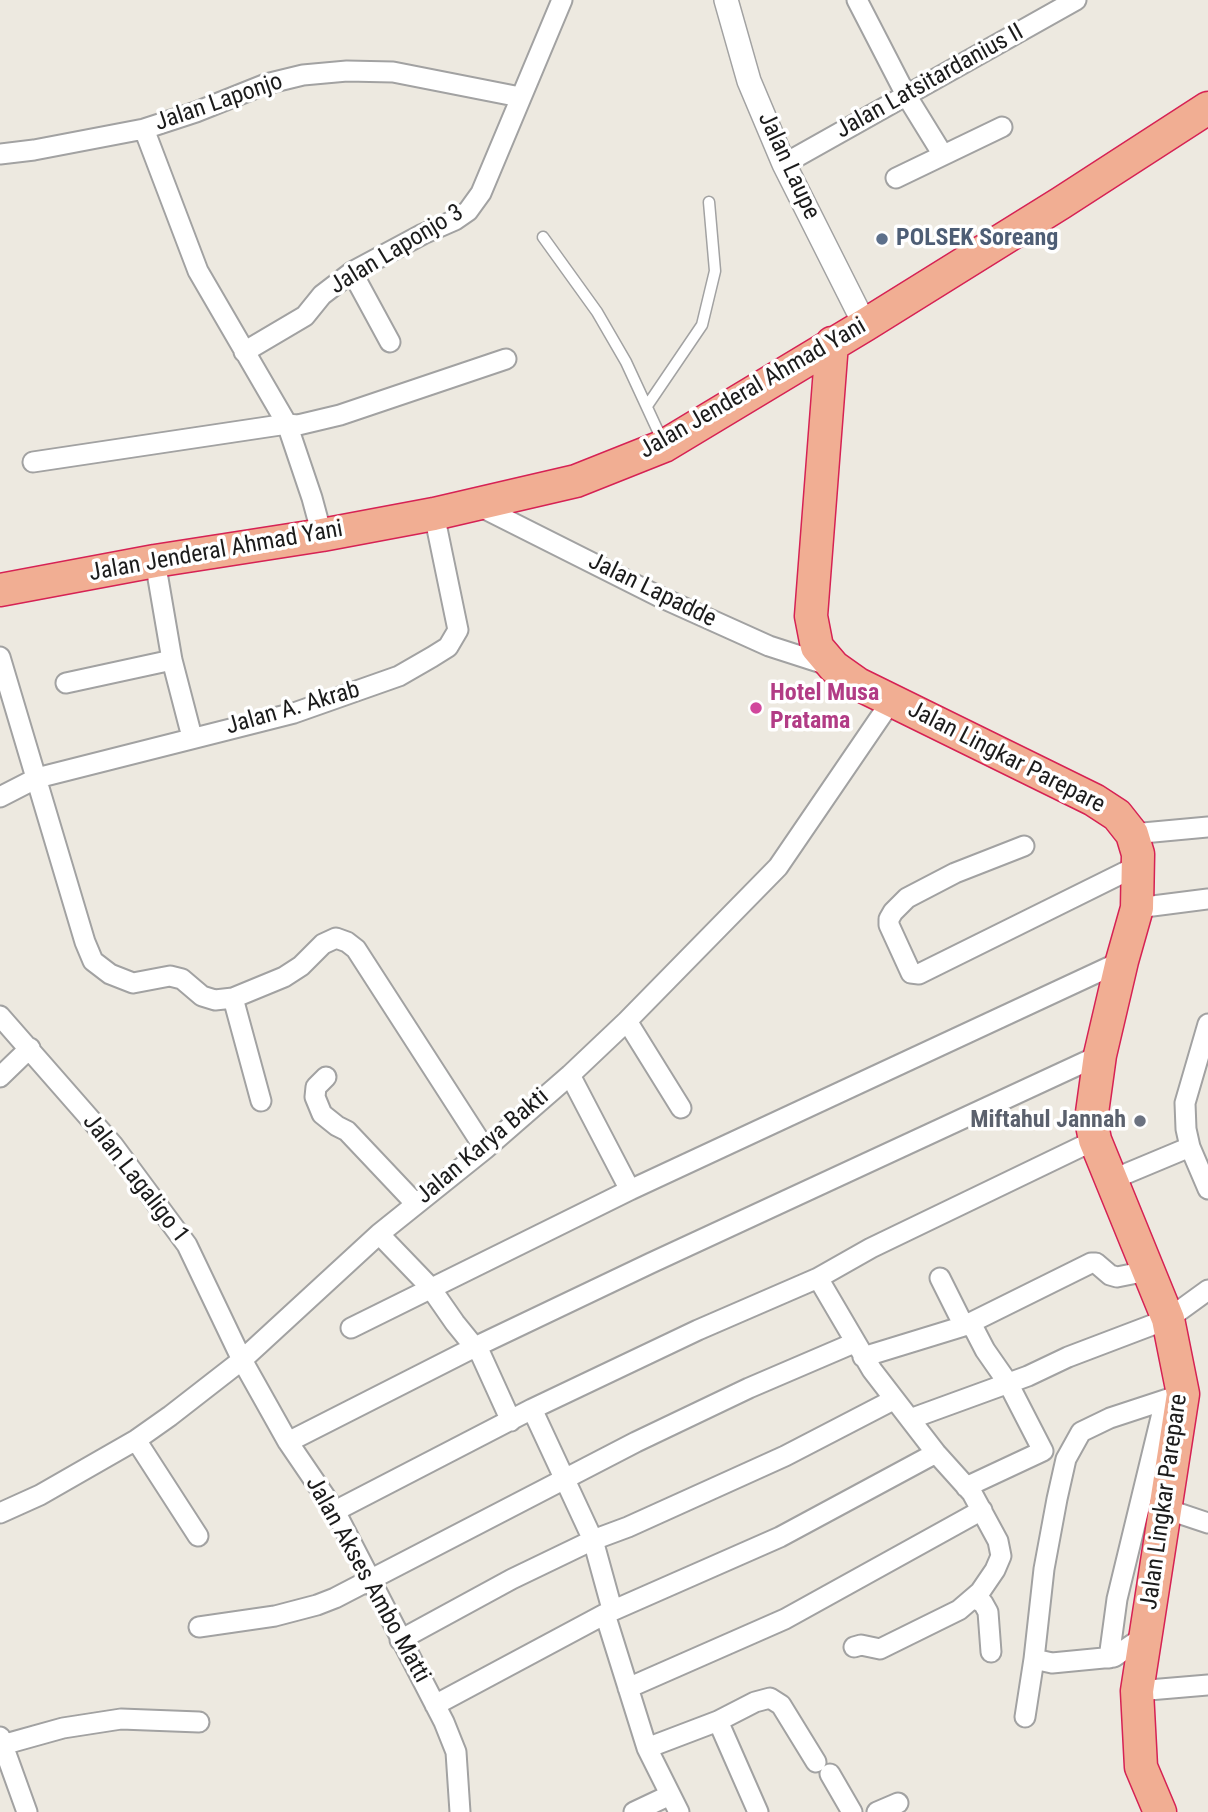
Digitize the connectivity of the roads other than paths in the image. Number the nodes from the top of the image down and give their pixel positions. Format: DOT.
graph roads {
  1 [pos="562,0"];
  2 [pos="726,0"];
  3 [pos="857,0"];
  4 [pos="1076,0"];
  5 [pos="906,95"];
  6 [pos="520,97"];
  7 [pos="1202,116"];
  8 [pos="1002,127"];
  9 [pos="144,129"];
  10 [pos="0,155"];
  11 [pos="943,155"];
  12 [pos="784,164"];
  13 [pos="896,178"];
  14 [pos="709,202"];
  15 [pos="543,237"];
  16 [pos="352,272"];
  17 [pos="865,325"];
  18 [pos="390,342"];
  19 [pos="832,343"];
  20 [pos="244,352"];
  21 [pos="506,359"];
  22 [pos="647,406"];
  23 [pos="287,424"];
  24 [pos="664,446"];
  25 [pos="33,462"];
  26 [pos="476,504"];
  27 [pos="434,514"];
  28 [pos="322,535"];
  29 [pos="155,561"];
  30 [pos="0,590"];
  31 [pos="0,657"];
  32 [pos="172,660"];
  33 [pos="834,667"];
  34 [pos="66,683"];
  35 [pos="892,700"];
  36 [pos="192,737"];
  37 [pos="37,778"];
  38 [pos="0,797"];
  39 [pos="1208,827"];
  40 [pos="1132,834"];
  41 [pos="1024,846"];
  42 [pos="1139,865"];
  43 [pos="1208,899"];
  44 [pos="1137,908"];
  45 [pos="1122,961"];
  46 [pos="233,998"];
  47 [pos="0,1016"];
  48 [pos="627,1021"];
  49 [pos="1208,1024"];
  50 [pos="30,1048"];
  51 [pos="1100,1055"];
  52 [pos="570,1074"];
  53 [pos="0,1077"];
  54 [pos="326,1077"];
  55 [pos="261,1101"];
  56 [pos="681,1108"];
  57 [pos="1095,1140"];
  58 [pos="1190,1147"];
  59 [pos="485,1149"];
  60 [pos="1111,1180"];
  61 [pos="1208,1189"];
  62 [pos="630,1190"];
  63 [pos="416,1204"];
  64 [pos="379,1234"];
  65 [pos="1147,1271"];
  66 [pos="818,1278"];
  67 [pos="940,1278"];
  68 [pos="430,1287"];
  69 [pos="1208,1290"];
  70 [pos="1168,1319"];
  71 [pos="968,1324"];
  72 [pos="351,1328"];
  73 [pos="475,1347"];
  74 [pos="859,1350"];
  75 [pos="242,1360"];
  76 [pos="1008,1383"];
  77 [pos="1174,1398"];
  78 [pos="893,1400"];
  79 [pos="532,1409"];
  80 [pos="910,1419"];
  81 [pos="511,1421"];
  82 [pos="136,1440"];
  83 [pos="288,1442"];
  84 [pos="936,1453"];
  85 [pos="564,1478"];
  86 [pos="966,1487"];
  87 [pos="1166,1509"];
  88 [pos="982,1510"];
  89 [pos="335,1511"];
  90 [pos="0,1513"];
  91 [pos="1208,1523"];
  92 [pos="198,1536"];
  93 [pos="593,1540"];
  94 [pos="370,1579"];
  95 [pos="973,1598"];
  96 [pos="609,1611"];
  97 [pos="199,1627"];
  98 [pos="1146,1635"];
  99 [pos="400,1640"];
  100 [pos="854,1647"];
  101 [pos="991,1652"];
  102 [pos="1109,1658"];
  103 [pos="1034,1659"];
  104 [pos="1208,1685"];
  105 [pos="628,1688"];
  106 [pos="1137,1691"];
  107 [pos="435,1704"];
  108 [pos="1025,1717"];
  109 [pos="718,1721"];
  110 [pos="199,1723"];
  111 [pos="1,1742"];
  112 [pos="647,1748"];
  113 [pos="675,1803"];
  114 [pos="898,1803"];
  115 [pos="27,1812"];
  116 [pos="460,1812"];
  117 [pos="634,1812"];
  118 [pos="758,1812"];
  119 [pos="852,1812"];
  120 [pos="877,1812"];
  121 [pos="1160,1812"];
  1 -- 6 [label="street, Jalan Laponjo 3"];
  2 -- 12 [label="street, Jalan Laupe"];
  3 -- 5 [label="street"];
  4 -- 5 [label="street, Jalan Latsitardanius II"];
  5 -- 11 [label="street"];
  5 -- 12 [label="street, Jalan Latsitardanius II"];
  6 -- 9 [label="street, Jalan Laponjo"];
  6 -- 16 [label="street, Jalan Laponjo 3"];
  7 -- 17 [label="highway, Jalan Jenderal Ahmad Yani"];
  8 -- 11 [label="street"];
  9 -- 10 [label="street, Jalan Laponjo"];
  9 -- 20 [label="street"];
  11 -- 13 [label="street"];
  12 -- 17 [label="street, Jalan Laupe"];
  14 -- 22 [label="lane"];
  15 -- 22 [label="lane"];
  16 -- 18 [label="street"];
  16 -- 20 [label="street, Jalan Laponjo 3"];
  17 -- 19 [label="highway, Jalan Jenderal Ahmad Yani"];
  19 -- 24 [label="highway, Jalan Jenderal Ahmad Yani"];
  19 -- 33 [label="highway, Jalan Lingkar Parepare"];
  20 -- 23 [label="street"];
  21 -- 23 [label="street"];
  22 -- 24 [label="lane"];
  23 -- 25 [label="street"];
  23 -- 28 [label="street"];
  24 -- 26 [label="highway, Jalan Jenderal Ahmad Yani"];
  26 -- 27 [label="highway, Jalan Jenderal Ahmad Yani"];
  26 -- 33 [label="street, Jalan Lapadde"];
  27 -- 28 [label="highway, Jalan Jenderal Ahmad Yani"];
  27 -- 36 [label="street, Jalan A. Akrab"];
  28 -- 29 [label="highway, Jalan Jenderal Ahmad Yani"];
  29 -- 30 [label="highway, Jalan Jenderal Ahmad Yani"];
  29 -- 32 [label="street"];
  31 -- 37 [label="street"];
  32 -- 34 [label="street"];
  32 -- 36 [label="street"];
  33 -- 35 [label="highway, Jalan Lingkar Parepare"];
  35 -- 40 [label="highway, Jalan Lingkar Parepare"];
  35 -- 48 [label="street, Jalan Karya Bakti"];
  36 -- 37 [label="street, Jalan A. Akrab"];
  37 -- 38 [label="street, Jalan A. Akrab"];
  37 -- 46 [label="street"];
  39 -- 40 [label="street"];
  40 -- 42 [label="highway, Jalan Lingkar Parepare"];
  41 -- 42 [label="street"];
  42 -- 44 [label="highway, Jalan Lingkar Parepare"];
  43 -- 44 [label="street"];
  44 -- 45 [label="highway, Jalan Lingkar Parepare"];
  45 -- 51 [label="highway, Jalan Lingkar Parepare"];
  45 -- 62 [label="street"];
  46 -- 55 [label="street"];
  46 -- 59 [label="street"];
  47 -- 50 [label="street, Jalan Lagaligo 1"];
  48 -- 52 [label="street, Jalan Karya Bakti"];
  48 -- 56 [label="street"];
  49 -- 58 [label="street"];
  50 -- 53 [label="street"];
  50 -- 75 [label="street, Jalan Lagaligo 1"];
  51 -- 57 [label="highway, Jalan Lingkar Parepare"];
  51 -- 73 [label="street"];
  52 -- 59 [label="street, Jalan Karya Bakti"];
  52 -- 62 [label="street"];
  54 -- 63 [label="street"];
  57 -- 60 [label="highway, Jalan Lingkar Parepare"];
  57 -- 66 [label="street"];
  58 -- 60 [label="street"];
  58 -- 61 [label="street"];
  59 -- 63 [label="street, Jalan Karya Bakti"];
  60 -- 65 [label="highway, Jalan Lingkar Parepare"];
  62 -- 68 [label="street"];
  63 -- 64 [label="street, Jalan Karya Bakti"];
  64 -- 68 [label="street"];
  64 -- 75 [label="street, Jalan Karya Bakti"];
  65 -- 70 [label="highway, Jalan Lingkar Parepare"];
  65 -- 71 [label="street"];
  66 -- 74 [label="street"];
  66 -- 79 [label="street"];
  67 -- 71 [label="street"];
  68 -- 72 [label="street"];
  68 -- 73 [label="street"];
  69 -- 70 [label="street"];
  70 -- 76 [label="street"];
  70 -- 77 [label="highway, Jalan Lingkar Parepare"];
  71 -- 74 [label="street"];
  71 -- 76 [label="street"];
  73 -- 81 [label="street"];
  73 -- 83 [label="street"];
  74 -- 78 [label="street"];
  74 -- 85 [label="street"];
  75 -- 82 [label="street, Jalan Karya Bakti"];
  75 -- 83 [label="street, Jalan Akses Ambo Matti"];
  76 -- 80 [label="street"];
  76 -- 86 [label="street"];
  77 -- 87 [label="highway, Jalan Lingkar Parepare"];
  77 -- 102 [label="street"];
  77 -- 103 [label="street"];
  78 -- 80 [label="street"];
  78 -- 93 [label="street"];
  79 -- 81 [label="street"];
  79 -- 85 [label="street"];
  80 -- 84 [label="street"];
  81 -- 89 [label="street"];
  82 -- 90 [label="street, Jalan Karya Bakti"];
  82 -- 92 [label="street"];
  83 -- 89 [label="street, Jalan Akses Ambo Matti"];
  84 -- 86 [label="street"];
  84 -- 96 [label="street"];
  85 -- 93 [label="street"];
  85 -- 94 [label="street"];
  86 -- 88 [label="street"];
  87 -- 91 [label="street"];
  87 -- 98 [label="highway, Jalan Lingkar Parepare"];
  88 -- 95 [label="street"];
  88 -- 105 [label="street"];
  89 -- 94 [label="street, Jalan Akses Ambo Matti"];
  93 -- 96 [label="street"];
  93 -- 99 [label="street"];
  94 -- 97 [label="street"];
  94 -- 99 [label="street, Jalan Akses Ambo Matti"];
  95 -- 100 [label="street"];
  95 -- 101 [label="street"];
  96 -- 105 [label="street"];
  96 -- 107 [label="street"];
  98 -- 102 [label="street"];
  98 -- 106 [label="highway, Jalan Lingkar Parepare"];
  99 -- 107 [label="street, Jalan Akses Ambo Matti"];
  102 -- 103 [label="street"];
  103 -- 108 [label="street"];
  104 -- 106 [label="street"];
  105 -- 112 [label="street"];
  106 -- 121 [label="highway, Jalan Lingkar Parepare"];
  107 -- 116 [label="street, Jalan Akses Ambo Matti"];
  109 -- 112 [label="street"];
  109 -- 118 [label="street"];
  109 -- 119 [label="street"];
  110 -- 111 [label="street"];
  111 -- 115 [label="street"];
  112 -- 113 [label="street"];
  113 -- 117 [label="street"];
  114 -- 120 [label="street"];
}
